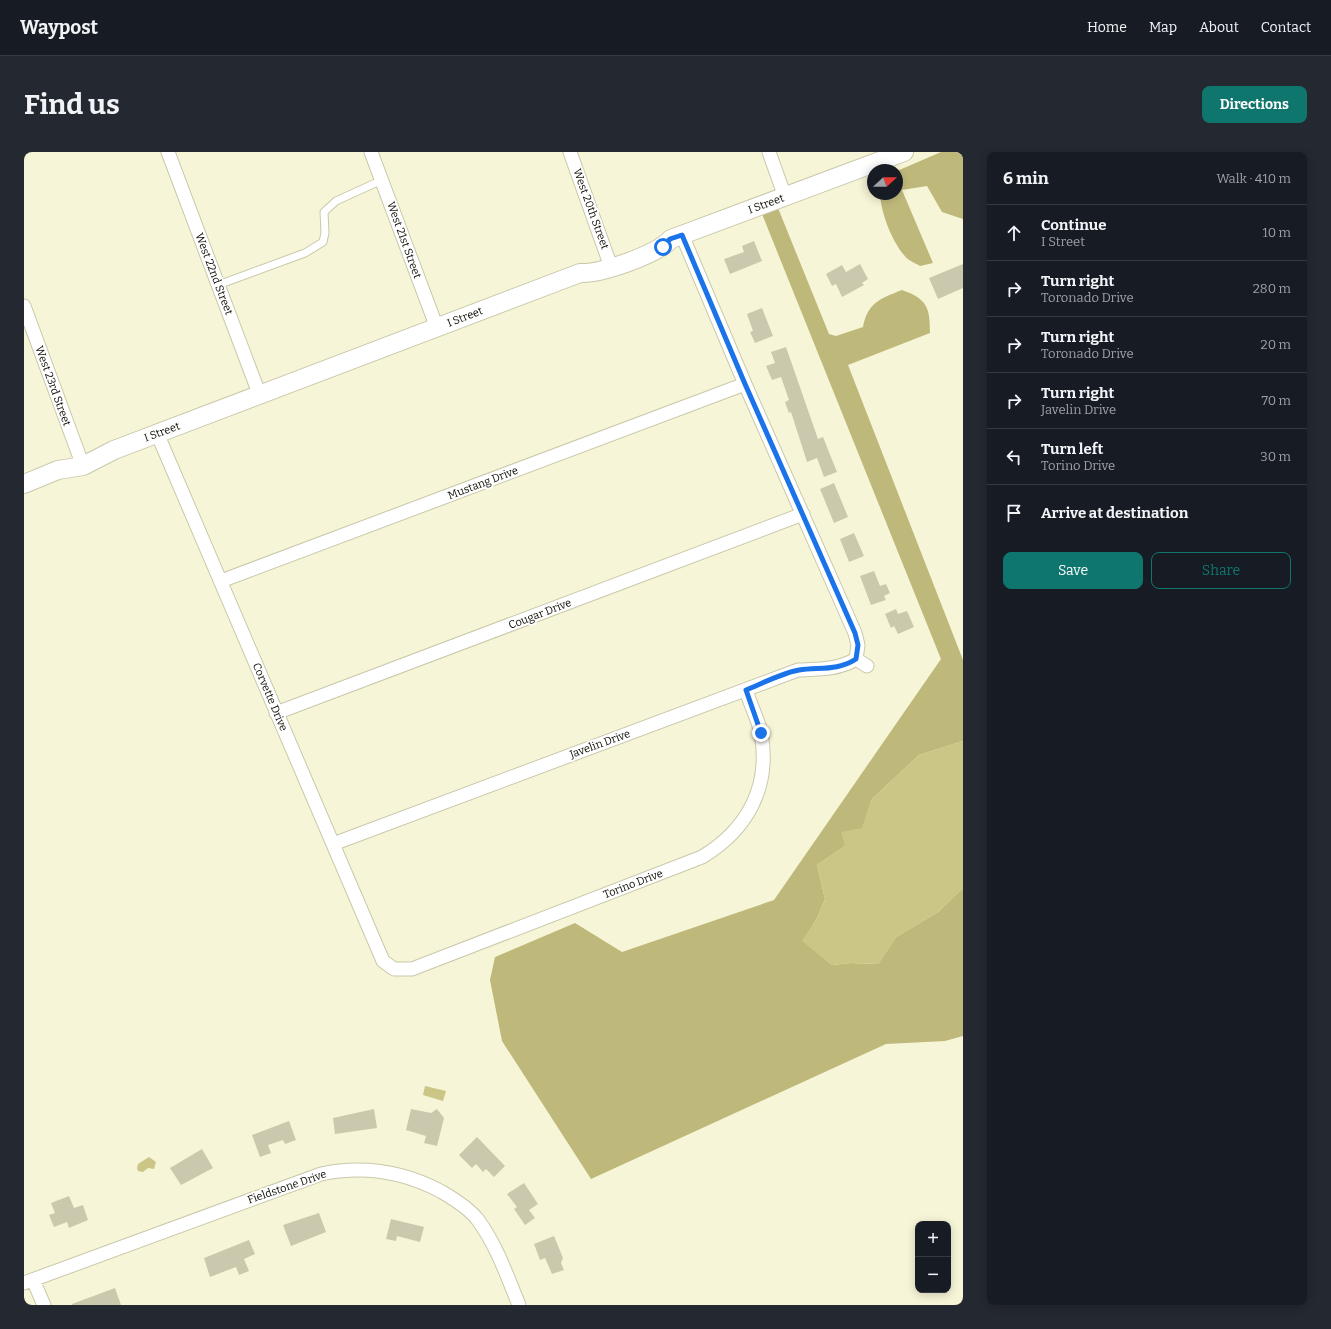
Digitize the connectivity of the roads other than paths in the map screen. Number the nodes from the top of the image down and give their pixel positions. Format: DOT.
graph roads {
  1 [pos="168,152"];
  2 [pos="371,152"];
  3 [pos="570,152"];
  4 [pos="769,152"];
  5 [pos="904,152"];
  6 [pos="382,180"];
  7 [pos="785,197"];
  8 [pos="682,235"];
  9 [pos="611,267"];
  10 [pos="218,285"];
  11 [pos="24,306"];
  12 [pos="436,328"];
  13 [pos="745,384"];
  14 [pos="260,396"];
  15 [pos="156,433"];
  16 [pos="83,466"];
  17 [pos="24,484"];
  18 [pos="803,514"];
  19 [pos="221,581"];
  20 [pos="746,690"];
  21 [pos="276,713"];
  22 [pos="333,844"];
  23 [pos="384,961"];
  24 [pos="28,1281"];
  25 [pos="44,1305"];
  26 [pos="520,1305"];
  1 -- 10 [label="street, West 22nd Street"];
  2 -- 6 [label="street, West 21st Street"];
  3 -- 9 [label="street, West 20th Street"];
  4 -- 7 [label="street"];
  5 -- 7 [label="street, I Street"];
  6 -- 10 [label="lane"];
  6 -- 12 [label="street, West 21st Street"];
  7 -- 8 [label="street, I Street"];
  8 -- 9 [label="street, I Street"];
  8 -- 13 [label="street"];
  9 -- 12 [label="street, I Street"];
  10 -- 14 [label="street, West 22nd Street"];
  11 -- 16 [label="street, West 23rd Street"];
  12 -- 14 [label="street, I Street"];
  13 -- 18 [label="street"];
  13 -- 19 [label="street, Mustang Drive"];
  14 -- 15 [label="street, I Street"];
  15 -- 16 [label="street, I Street"];
  15 -- 19 [label="street, Corvette Drive"];
  16 -- 17 [label="street, I Street"];
  18 -- 20 [label="street, Javelin Drive"];
  18 -- 21 [label="street, Cougar Drive"];
  19 -- 21 [label="street, Corvette Drive"];
  20 -- 22 [label="street, Javelin Drive"];
  20 -- 23 [label="street, Torino Drive"];
  21 -- 22 [label="street, Corvette Drive"];
  22 -- 23 [label="street, Corvette Drive"];
  24 -- 25 [label="street"];
  24 -- 26 [label="street, Fieldstone Drive"];
}
